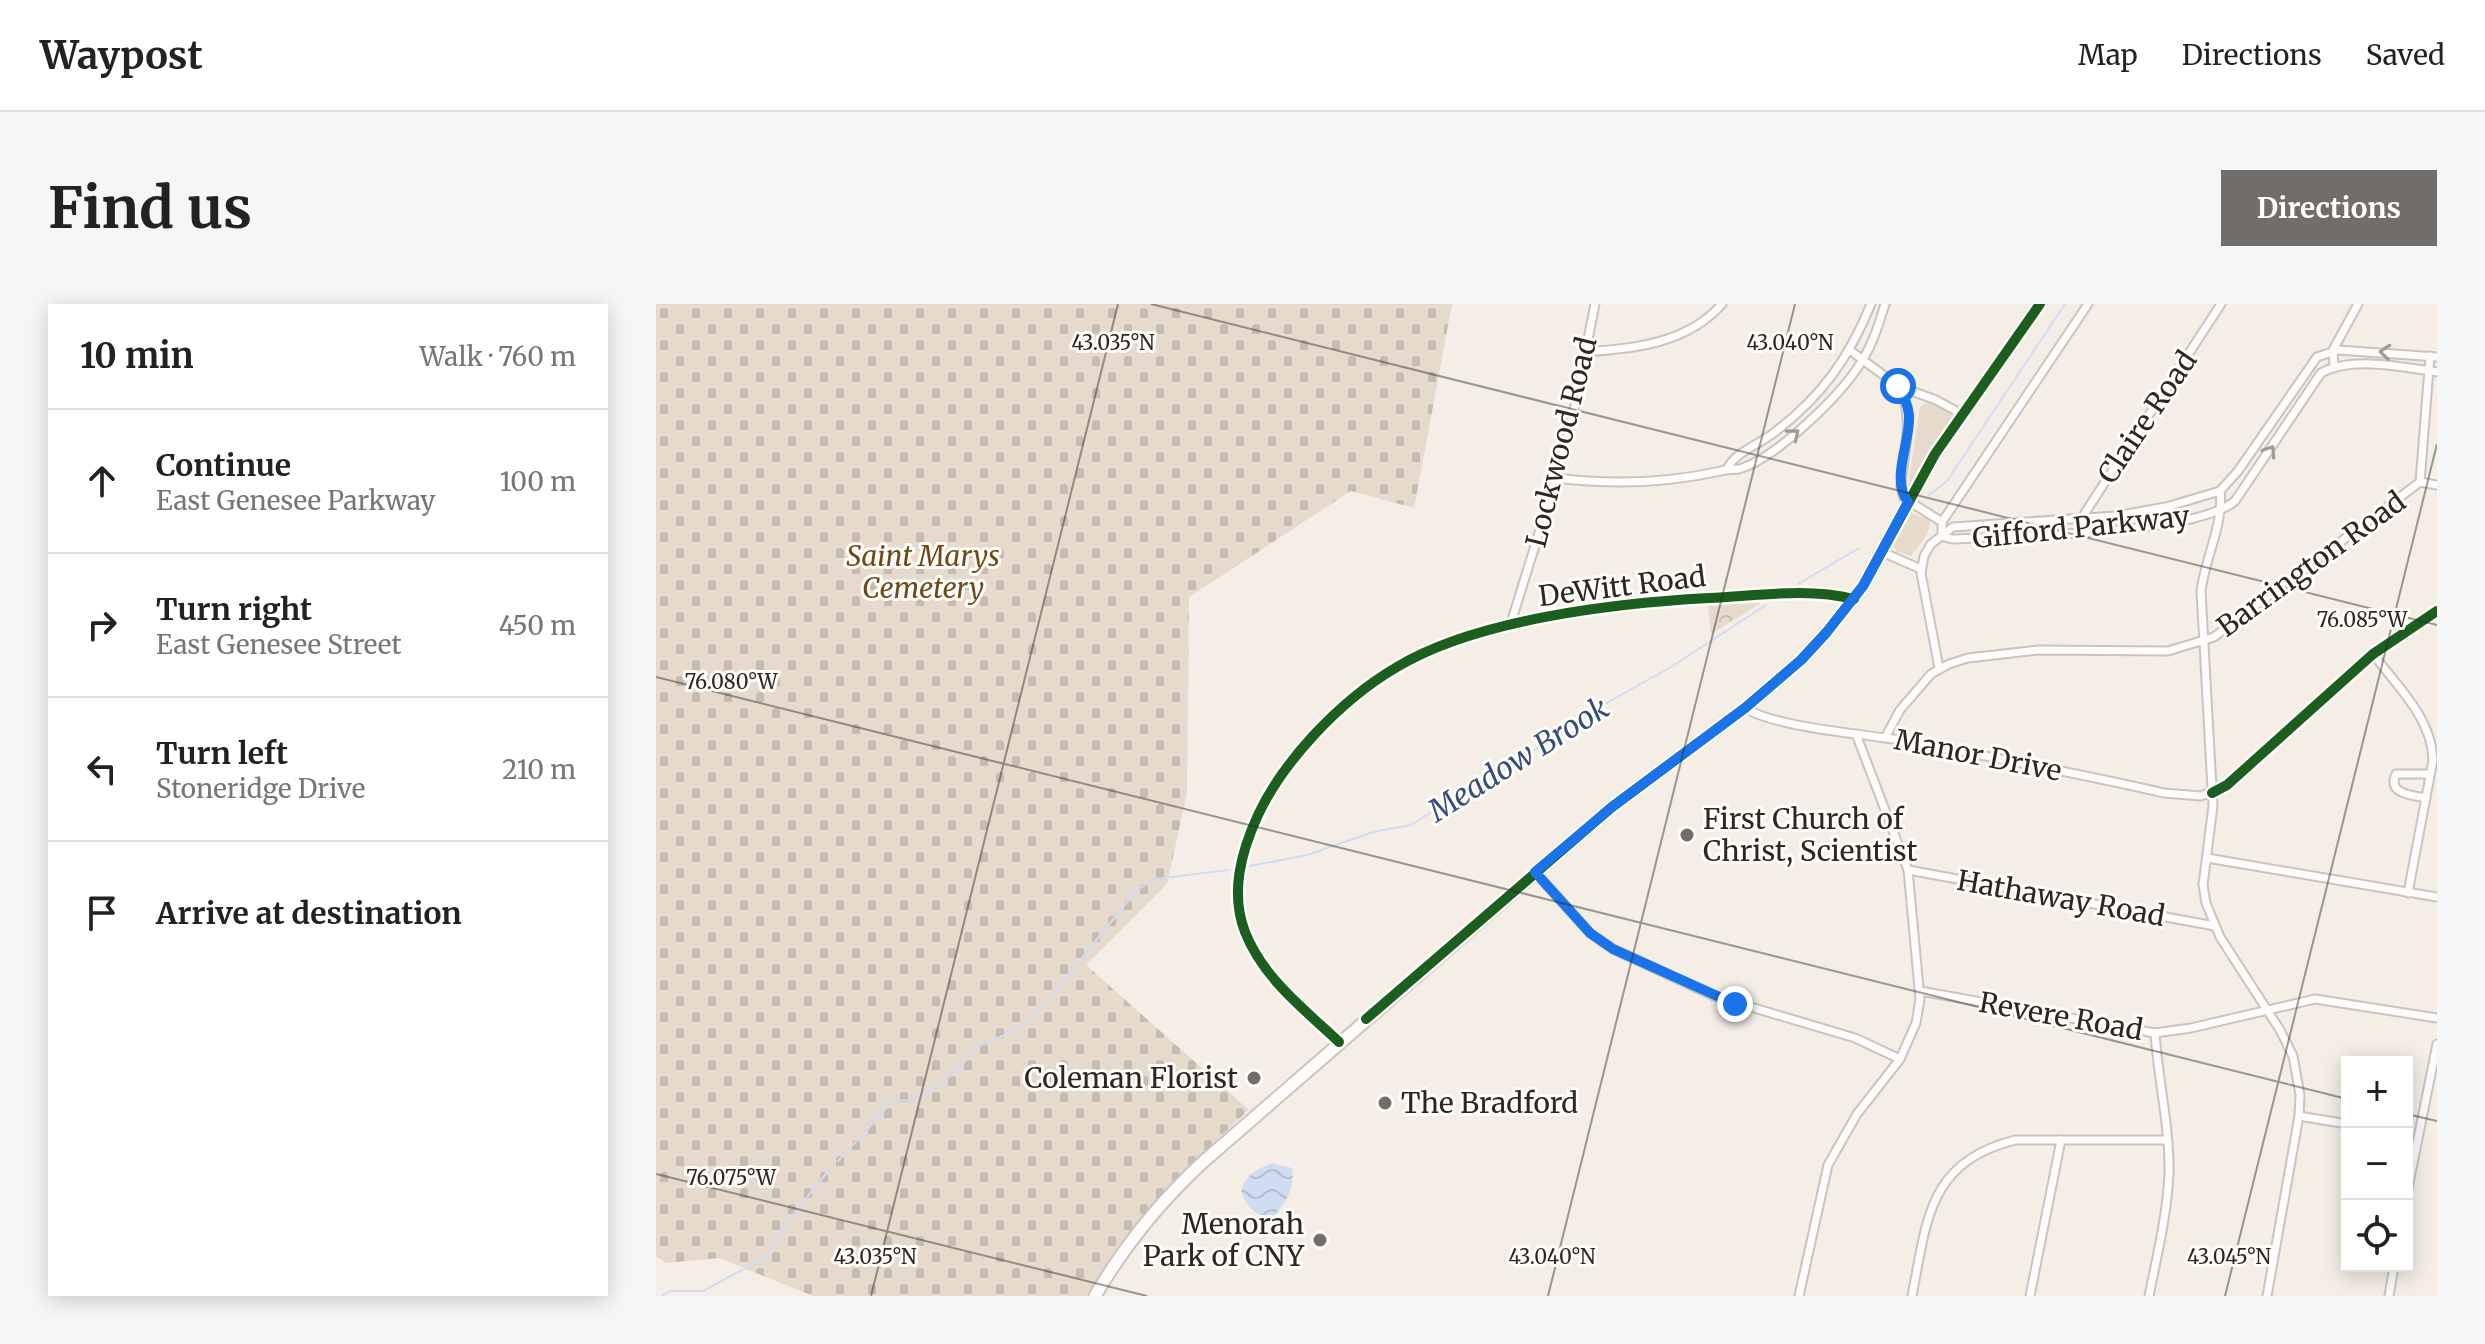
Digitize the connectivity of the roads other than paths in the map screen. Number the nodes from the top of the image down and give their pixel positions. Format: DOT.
graph roads {
  1 [pos="1595,304"];
  2 [pos="1722,304"];
  3 [pos="1871,304"];
  4 [pos="1885,304"];
  5 [pos="2040,304"];
  6 [pos="2088,304"];
  7 [pos="2221,304"];
  8 [pos="2358,304"];
  9 [pos="2333,350"];
  10 [pos="1851,351"];
  11 [pos="1586,352"];
  12 [pos="2433,357"];
  13 [pos="1863,360"];
  14 [pos="2334,366"];
  15 [pos="2433,371"];
  16 [pos="1898,386"];
  17 [pos="1962,414"];
  18 [pos="1727,469"];
  19 [pos="1556,478"];
  20 [pos="2420,482"];
  21 [pos="2437,485"];
  22 [pos="2220,491"];
  23 [pos="1908,502"];
  24 [pos="2220,510"];
  25 [pos="2081,519"];
  26 [pos="1942,522"];
  27 [pos="2082,533"];
  28 [pos="1942,536"];
  29 [pos="1882,552"];
  30 [pos="1921,569"];
  31 [pos="1854,599"];
  32 [pos="2437,611"];
  33 [pos="1510,626"];
  34 [pos="2203,642"];
  35 [pos="2373,654"];
  36 [pos="1939,668"];
  37 [pos="1745,708"];
  38 [pos="1856,734"];
  39 [pos="1885,738"];
  40 [pos="2430,774"];
  41 [pos="2212,793"];
  42 [pos="2426,798"];
  43 [pos="2207,858"];
  44 [pos="1908,870"];
  45 [pos="1535,872"];
  46 [pos="2408,893"];
  47 [pos="2437,897"];
  48 [pos="2215,926"];
  49 [pos="1920,991"];
  50 [pos="2267,1010"];
  51 [pos="2437,1018"];
  52 [pos="2155,1033"];
  53 [pos="1339,1042"];
  54 [pos="2437,1044"];
  55 [pos="1900,1059"];
  56 [pos="2299,1116"];
  57 [pos="2341,1123"];
  58 [pos="2413,1135"];
  59 [pos="2418,1136"];
  60 [pos="2061,1140"];
  61 [pos="2167,1140"];
  62 [pos="2413,1162"];
  63 [pos="2393,1272"];
  64 [pos="1095,1296"];
  65 [pos="1799,1296"];
  66 [pos="1912,1296"];
  67 [pos="2030,1296"];
  68 [pos="2149,1296"];
  69 [pos="2267,1296"];
  70 [pos="2389,1296"];
  1 -- 11 [label="street, Lockwood Road"];
  2 -- 11 [label="street"];
  3 -- 10 [label="street"];
  4 -- 13 [label="street"];
  5 -- 17 [label="main road"];
  6 -- 26 [label="street"];
  7 -- 25 [label="street, Claire Road"];
  8 -- 9 [label="street"];
  12 -- 9 [label="street, one-way"];
  9 -- 14 [label="street"];
  9 -- 22 [label="street"];
  10 -- 13 [label="street"];
  10 -- 18 [label="street"];
  11 -- 19 [label="street, Lockwood Road"];
  12 -- 15 [label="street"];
  13 -- 16 [label="street"];
  18 -- 13 [label="street, one-way"];
  14 -- 15 [label="street"];
  24 -- 14 [label="street, one-way"];
  15 -- 20 [label="street"];
  16 -- 17 [label="street"];
  16 -- 23 [label="street"];
  17 -- 23 [label="main road"];
  18 -- 19 [label="street"];
  19 -- 33 [label="street, Lockwood Road"];
  20 -- 21 [label="street, Barrington Road"];
  20 -- 34 [label="street, Barrington Road"];
  22 -- 24 [label="street"];
  22 -- 25 [label="street, Gifford Parkway"];
  23 -- 26 [label="street"];
  23 -- 29 [label="main road"];
  24 -- 27 [label="street, Gifford Parkway"];
  24 -- 34 [label="street"];
  25 -- 27 [label="street"];
  25 -- 28 [label="street, Gifford Parkway"];
  26 -- 28 [label="street"];
  27 -- 28 [label="street, Gifford Parkway"];
  28 -- 30 [label="street, Gifford Parkway"];
  29 -- 30 [label="street"];
  29 -- 31 [label="main road"];
  30 -- 36 [label="street"];
  31 -- 33 [label="street, DeWitt Road"];
  31 -- 37 [label="main road"];
  32 -- 35 [label="street"];
  33 -- 53 [label="street, DeWitt Road"];
  34 -- 36 [label="street, Barrington Road"];
  34 -- 41 [label="street"];
  35 -- 40 [label="street"];
  35 -- 41 [label="street"];
  36 -- 39 [label="street, Barrington Road"];
  37 -- 38 [label="street, Manor Drive"];
  37 -- 45 [label="main road"];
  38 -- 39 [label="street, Manor Drive"];
  38 -- 44 [label="street"];
  39 -- 41 [label="street, Manor Drive"];
  40 -- 42 [label="street"];
  40 -- 42 [label="street"];
  41 -- 43 [label="street"];
  42 -- 46 [label="street"];
  43 -- 46 [label="street"];
  43 -- 48 [label="street"];
  44 -- 48 [label="street, Hathaway Road"];
  44 -- 49 [label="street"];
  45 -- 53 [label="main road"];
  45 -- 55 [label="street"];
  46 -- 47 [label="street"];
  48 -- 50 [label="street"];
  49 -- 52 [label="street, Revere Road"];
  49 -- 55 [label="street"];
  50 -- 51 [label="street, Revere Road"];
  50 -- 52 [label="street, Revere Road"];
  50 -- 56 [label="street"];
  52 -- 61 [label="street"];
  53 -- 64 [label="main road"];
  54 -- 59 [label="street"];
  55 -- 65 [label="street"];
  56 -- 57 [label="street"];
  56 -- 69 [label="street"];
  58 -- 59 [label="street"];
  59 -- 62 [label="street"];
  60 -- 61 [label="street"];
  60 -- 66 [label="street"];
  60 -- 67 [label="street"];
  61 -- 68 [label="street"];
  63 -- 70 [label="street"];
}
